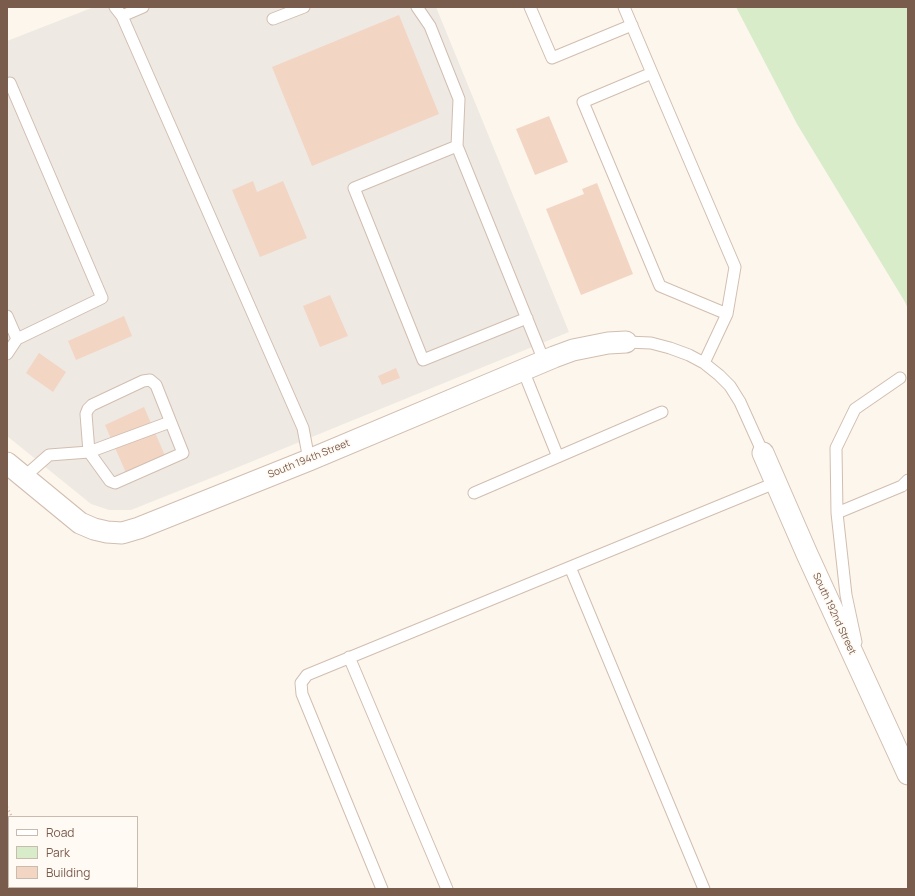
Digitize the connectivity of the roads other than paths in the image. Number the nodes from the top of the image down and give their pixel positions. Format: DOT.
graph roads {
  1 [pos="143,7"];
  2 [pos="304,7"];
  3 [pos="417,7"];
  4 [pos="530,7"];
  5 [pos="624,7"];
  6 [pos="118,12"];
  7 [pos="273,19"];
  8 [pos="632,25"];
  9 [pos="652,73"];
  10 [pos="7,84"];
  11 [pos="456,146"];
  12 [pos="727,314"];
  13 [pos="7,316"];
  14 [pos="526,318"];
  15 [pos="17,339"];
  16 [pos="626,342"];
  17 [pos="7,354"];
  18 [pos="544,361"];
  19 [pos="704,363"];
  20 [pos="523,370"];
  21 [pos="900,378"];
  22 [pos="662,412"];
  23 [pos="170,422"];
  24 [pos="89,452"];
  25 [pos="762,453"];
  26 [pos="558,457"];
  27 [pos="309,460"];
  28 [pos="7,463"];
  29 [pos="24,477"];
  30 [pos="908,480"];
  31 [pos="775,483"];
  32 [pos="474,493"];
  33 [pos="837,513"];
  34 [pos="570,567"];
  35 [pos="350,657"];
  36 [pos="861,672"];
  37 [pos="908,774"];
  38 [pos="382,889"];
  39 [pos="447,889"];
  40 [pos="704,889"];
  1 -- 6 [label="lane"];
  2 -- 7 [label="lane"];
  3 -- 11 [label="lane"];
  4 -- 8 [label="lane"];
  5 -- 8 [label="lane"];
  6 -- 27 [label="lane"];
  8 -- 9 [label="lane"];
  9 -- 12 [label="lane"];
  9 -- 12 [label="lane"];
  10 -- 15 [label="lane"];
  11 -- 14 [label="lane"];
  11 -- 14 [label="lane"];
  12 -- 19 [label="lane"];
  13 -- 15 [label="lane"];
  14 -- 18 [label="lane"];
  15 -- 17 [label="lane"];
  16 -- 18 [label="street, South 194th Street"];
  16 -- 19 [label="lane"];
  18 -- 20 [label="street, South 194th Street"];
  19 -- 25 [label="lane"];
  20 -- 26 [label="lane"];
  20 -- 27 [label="street, South 194th Street"];
  21 -- 33 [label="lane"];
  22 -- 26 [label="lane"];
  23 -- 24 [label="lane"];
  23 -- 24 [label="lane"];
  23 -- 24 [label="lane"];
  24 -- 29 [label="lane"];
  25 -- 31 [label="street, South 192nd Street"];
  26 -- 32 [label="lane"];
  27 -- 29 [label="street, South 194th Street"];
  28 -- 29 [label="street, South 194th Street"];
  30 -- 33 [label="lane"];
  31 -- 34 [label="lane"];
  31 -- 36 [label="street, South 192nd Street"];
  33 -- 36 [label="lane"];
  34 -- 35 [label="lane"];
  34 -- 40 [label="lane"];
  35 -- 38 [label="lane"];
  35 -- 39 [label="lane"];
  36 -- 37 [label="street, South 192nd Street"];
}
